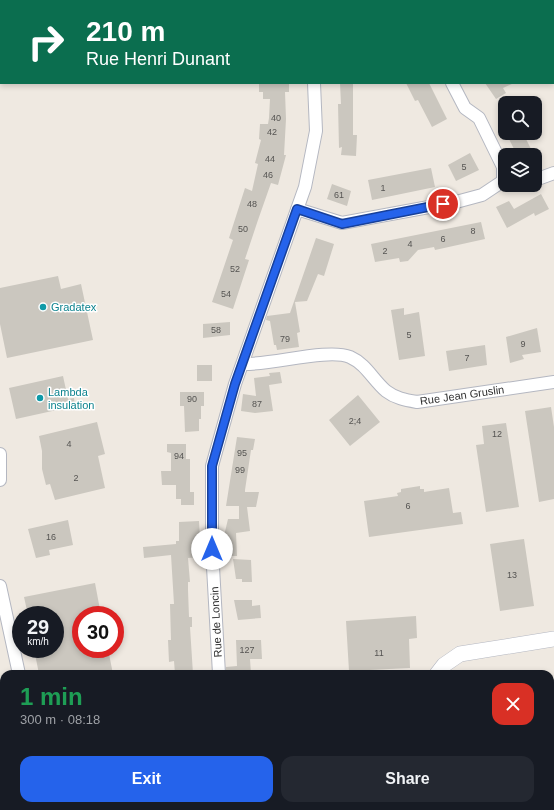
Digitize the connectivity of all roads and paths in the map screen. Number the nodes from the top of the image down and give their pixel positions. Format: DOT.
graph roads {
  1 [pos="314,84"];
  2 [pos="453,84"];
  3 [pos="498,157"];
  4 [pos="554,173"];
  5 [pos="542,177"];
  6 [pos="498,185"];
  7 [pos="297,209"];
  8 [pos="243,364"];
  9 [pos="554,382"];
  10 [pos="0,454"];
  11 [pos="0,480"];
  12 [pos="0,586"];
  13 [pos="554,639"];
  14 [pos="18,670"];
  15 [pos="219,670"];
  16 [pos="440,670"];
  1 -- 7 [label="street, Rue de Loncin"];
  2 -- 3 [label="street"];
  4 -- 5 [label="street"];
  6 -- 7 [label="street"];
  7 -- 8 [label="street, Rue de Loncin"];
  8 -- 9 [label="street, Rue Jean Gruslin"];
  8 -- 15 [label="street, Rue de Loncin"];
  10 -- 11 [label="street"];
  12 -- 14 [label="street"];
  13 -- 16 [label="street"];
}
